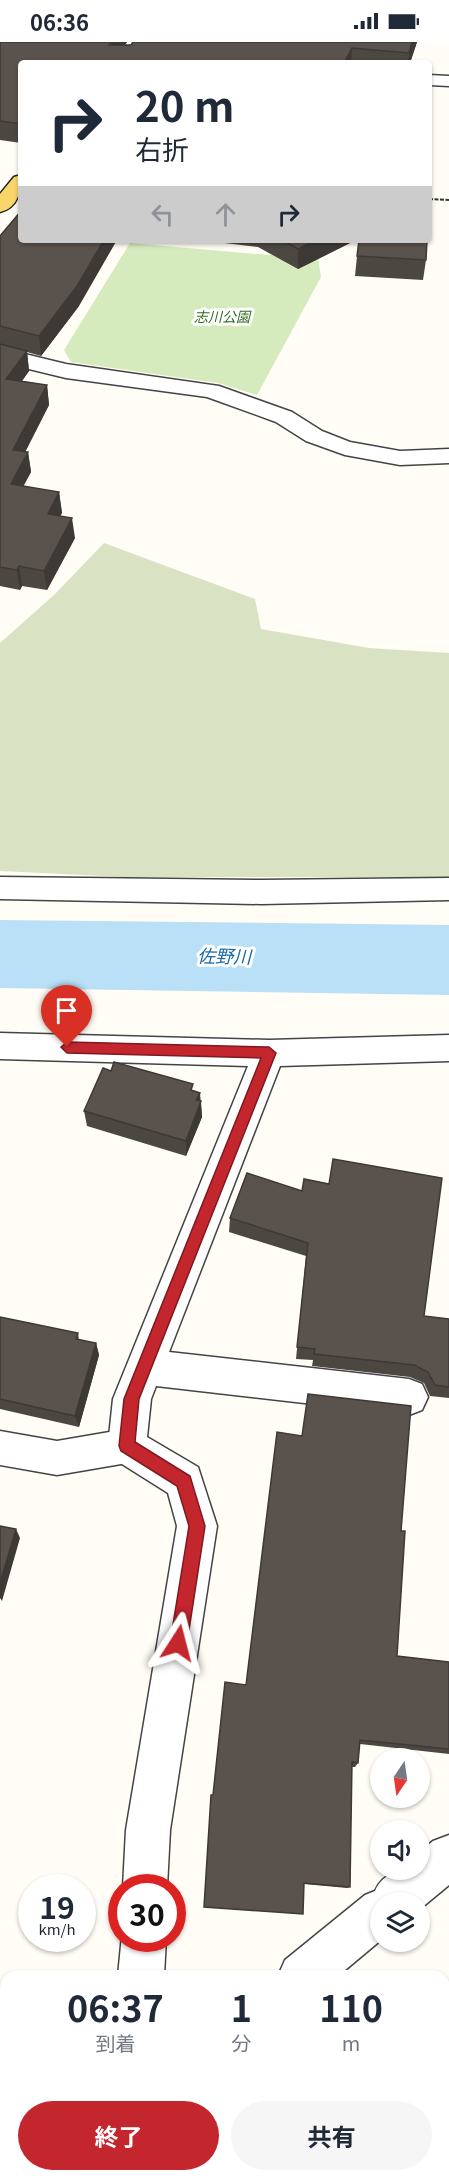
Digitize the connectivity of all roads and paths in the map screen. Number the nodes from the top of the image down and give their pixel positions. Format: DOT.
graph roads {
  1 [pos="432,80"];
  2 [pos="449,81"];
  3 [pos="18,185"];
  4 [pos="432,199"];
  5 [pos="449,200"];
  6 [pos="0,206"];
  7 [pos="0,355"];
  8 [pos="449,456"];
  9 [pos="0,888"];
  10 [pos="449,890"];
  11 [pos="0,1046"];
  12 [pos="449,1048"];
  13 [pos="269,1053"];
  14 [pos="144,1367"];
  15 [pos="409,1397"];
  16 [pos="127,1446"];
  17 [pos="0,1448"];
  18 [pos="449,1857"];
  19 [pos="146,1874"];
  20 [pos="405,1892"];
  21 [pos="370,1920"];
  22 [pos="142,1952"];
  23 [pos="141,1970"];
  24 [pos="308,1970"];
  1 -- 2 [label="lane"];
  3 -- 6 [label="main road"];
  4 -- 5 [label="path"];
  7 -- 8 [label="street"];
  9 -- 10 [label="street"];
  11 -- 13 [label="street"];
  12 -- 13 [label="street"];
  13 -- 14 [label="street"];
  14 -- 15 [label="street"];
  14 -- 16 [label="street"];
  16 -- 17 [label="lane"];
  16 -- 19 [label="street"];
  18 -- 20 [label="street"];
  21 -- 24 [label="street"];
  22 -- 23 [label="street"];
}
